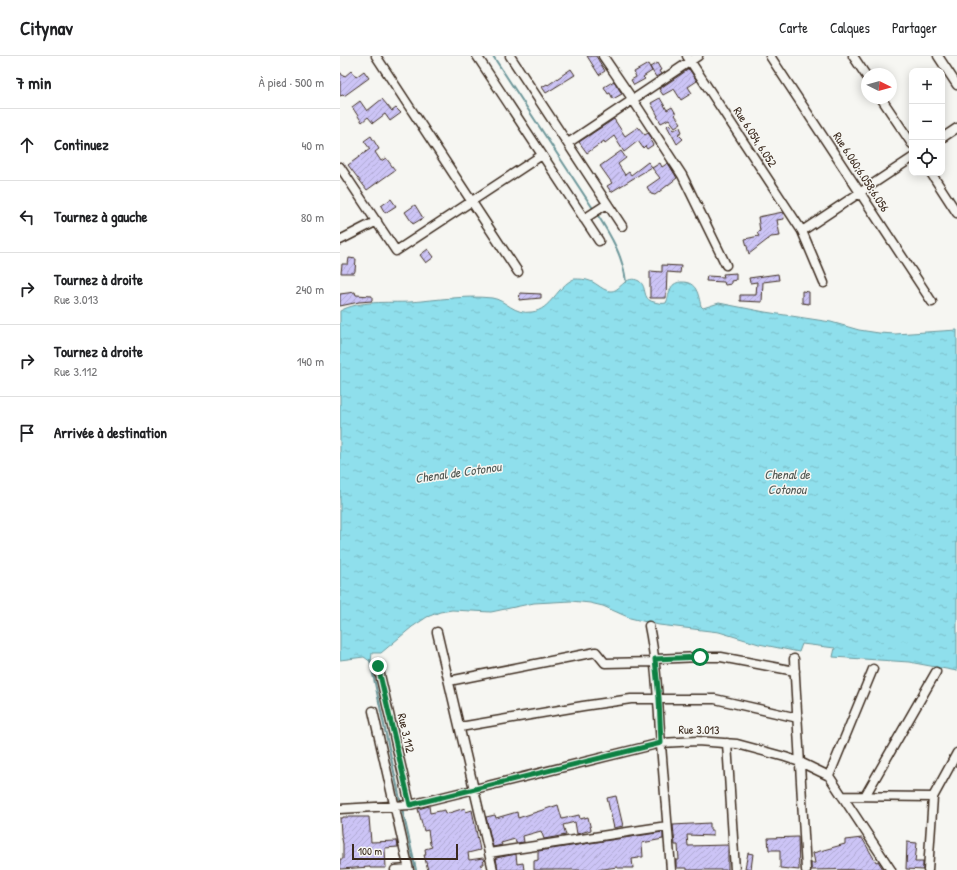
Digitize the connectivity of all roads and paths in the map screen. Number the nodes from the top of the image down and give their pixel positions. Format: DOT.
graph roads {
  1 [pos="376,56"];
  2 [pos="477,56"];
  3 [pos="510,56"];
  4 [pos="603,56"];
  5 [pos="698,56"];
  6 [pos="770,56"];
  7 [pos="852,56"];
  8 [pos="938,56"];
  9 [pos="689,59"];
  10 [pos="861,69"];
  11 [pos="957,85"];
  12 [pos="633,100"];
  13 [pos="885,104"];
  14 [pos="957,128"];
  15 [pos="945,136"];
  16 [pos="909,140"];
  17 [pos="568,144"];
  18 [pos="542,155"];
  19 [pos="909,160"];
  20 [pos="340,167"];
  21 [pos="933,176"];
  22 [pos="860,192"];
  23 [pos="472,201"];
  24 [pos="607,204"];
  25 [pos="957,213"];
  26 [pos="587,217"];
  27 [pos="377,222"];
  28 [pos="622,226"];
  29 [pos="802,231"];
  30 [pos="340,240"];
  31 [pos="599,241"];
  32 [pos="726,265"];
  33 [pos="518,272"];
  34 [pos="824,283"];
  35 [pos="932,302"];
  36 [pos="648,626"];
  37 [pos="437,632"];
  38 [pos="794,659"];
  39 [pos="655,660"];
  40 [pos="378,666"];
  41 [pos="873,669"];
  42 [pos="795,671"];
  43 [pos="936,672"];
  44 [pos="449,681"];
  45 [pos="659,698"];
  46 [pos="374,711"];
  47 [pos="798,718"];
  48 [pos="460,727"];
  49 [pos="661,743"];
  50 [pos="727,743"];
  51 [pos="957,753"];
  52 [pos="800,762"];
  53 [pos="829,776"];
  54 [pos="474,790"];
  55 [pos="842,796"];
  56 [pos="865,796"];
  57 [pos="934,797"];
  58 [pos="410,805"];
  59 [pos="394,806"];
  60 [pos="340,809"];
  61 [pos="667,826"];
  62 [pos="489,853"];
  63 [pos="395,870"];
  64 [pos="408,870"];
  65 [pos="493,870"];
  66 [pos="671,870"];
  67 [pos="735,870"];
  68 [pos="806,870"];
  69 [pos="891,870"];
  70 [pos="928,870"];
  1 -- 23 [label="street"];
  2 -- 18 [label="street"];
  3 -- 17 [label="street"];
  4 -- 12 [label="street"];
  5 -- 9 [label="street"];
  6 -- 22 [label="street, Rue 6.060;6.058;6.056"];
  7 -- 10 [label="street"];
  8 -- 11 [label="street"];
  9 -- 12 [label="street"];
  9 -- 29 [label="street, Rue 6.054, 6.052"];
  12 -- 17 [label="street"];
  12 -- 32 [label="street"];
  13 -- 16 [label="street"];
  14 -- 15 [label="street"];
  17 -- 24 [label="street"];
  18 -- 23 [label="street"];
  18 -- 26 [label="street"];
  19 -- 22 [label="street"];
  20 -- 27 [label="street"];
  21 -- 25 [label="street"];
  22 -- 29 [label="street"];
  22 -- 35 [label="street, Rue 6.060;6.058;6.056"];
  23 -- 27 [label="street"];
  23 -- 33 [label="street"];
  24 -- 26 [label="street"];
  24 -- 28 [label="street"];
  26 -- 31 [label="street"];
  27 -- 30 [label="street"];
  29 -- 34 [label="street, Rue 6.054, 6.052"];
  36 -- 39 [label="street"];
  37 -- 44 [label="street"];
  38 -- 42 [label="street"];
  39 -- 42 [label="street"];
  39 -- 44 [label="street"];
  39 -- 45 [label="street"];
  40 -- 58 [label="street, Rue 3.112"];
  41 -- 53 [label="street"];
  42 -- 47 [label="street"];
  43 -- 56 [label="street"];
  44 -- 48 [label="street"];
  45 -- 47 [label="street"];
  45 -- 48 [label="street"];
  45 -- 49 [label="street"];
  46 -- 59 [label="street"];
  47 -- 52 [label="street"];
  48 -- 54 [label="street"];
  49 -- 50 [label="street, Rue 3.013"];
  49 -- 54 [label="street, Rue 3.013"];
  49 -- 61 [label="street"];
  50 -- 52 [label="street, Rue 3.013"];
  50 -- 67 [label="street"];
  51 -- 57 [label="street"];
  52 -- 53 [label="street, Rue 3.013"];
  52 -- 68 [label="street"];
  53 -- 55 [label="street"];
  54 -- 58 [label="street, Rue 3.013"];
  54 -- 62 [label="street"];
  55 -- 56 [label="street"];
  55 -- 69 [label="street"];
  56 -- 57 [label="street"];
  57 -- 70 [label="street"];
  58 -- 59 [label="street, Rue 3.013"];
  59 -- 60 [label="street, Rue 3.013"];
  59 -- 64 [label="street"];
  61 -- 62 [label="street"];
  61 -- 66 [label="street"];
  62 -- 65 [label="street"];
  63 -- 64 [label="street"];
}
